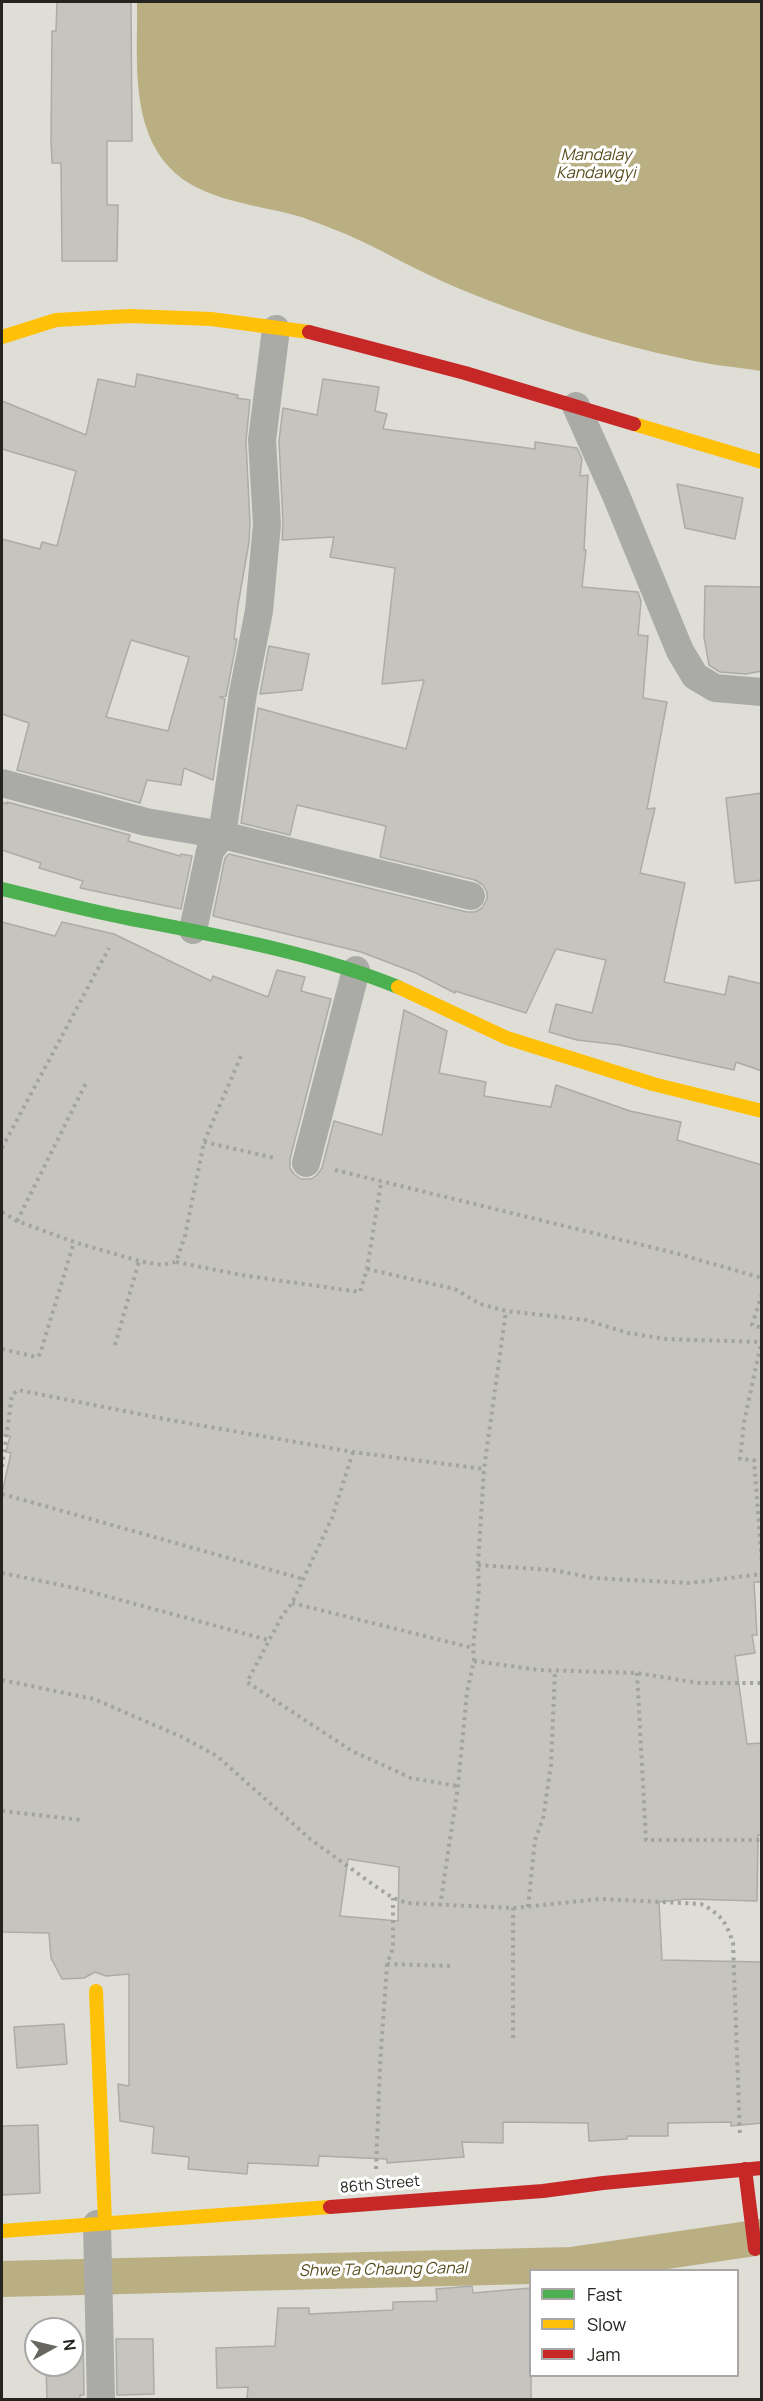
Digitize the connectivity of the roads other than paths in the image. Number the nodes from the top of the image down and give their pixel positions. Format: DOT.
graph roads {
  1 [pos="276,329"];
  2 [pos="2,336"];
  3 [pos="576,406"];
  4 [pos="762,462"];
  5 [pos="762,692"];
  6 [pos="2,783"];
  7 [pos="222,835"];
  8 [pos="2,889"];
  9 [pos="471,896"];
  10 [pos="193,930"];
  11 [pos="356,970"];
  12 [pos="762,1110"];
  13 [pos="306,1163"];
  14 [pos="96,1991"];
  15 [pos="762,2168"];
  16 [pos="743,2169"];
  17 [pos="101,2224"];
  18 [pos="2,2231"];
  19 [pos="755,2249"];
  20 [pos="101,2400"];
  1 -- 2 [label="street"];
  1 -- 3 [label="street"];
  1 -- 7 [label="street"];
  3 -- 4 [label="street"];
  3 -- 5 [label="street"];
  6 -- 7 [label="street"];
  7 -- 9 [label="street"];
  7 -- 10 [label="street"];
  8 -- 10 [label="street"];
  10 -- 11 [label="street"];
  11 -- 12 [label="street"];
  11 -- 13 [label="street"];
  14 -- 17 [label="street"];
  15 -- 16 [label="street, 86th Street"];
  16 -- 17 [label="street, 86th Street"];
  16 -- 19 [label="street"];
  17 -- 18 [label="street, 86th Street"];
  17 -- 20 [label="street"];
}
